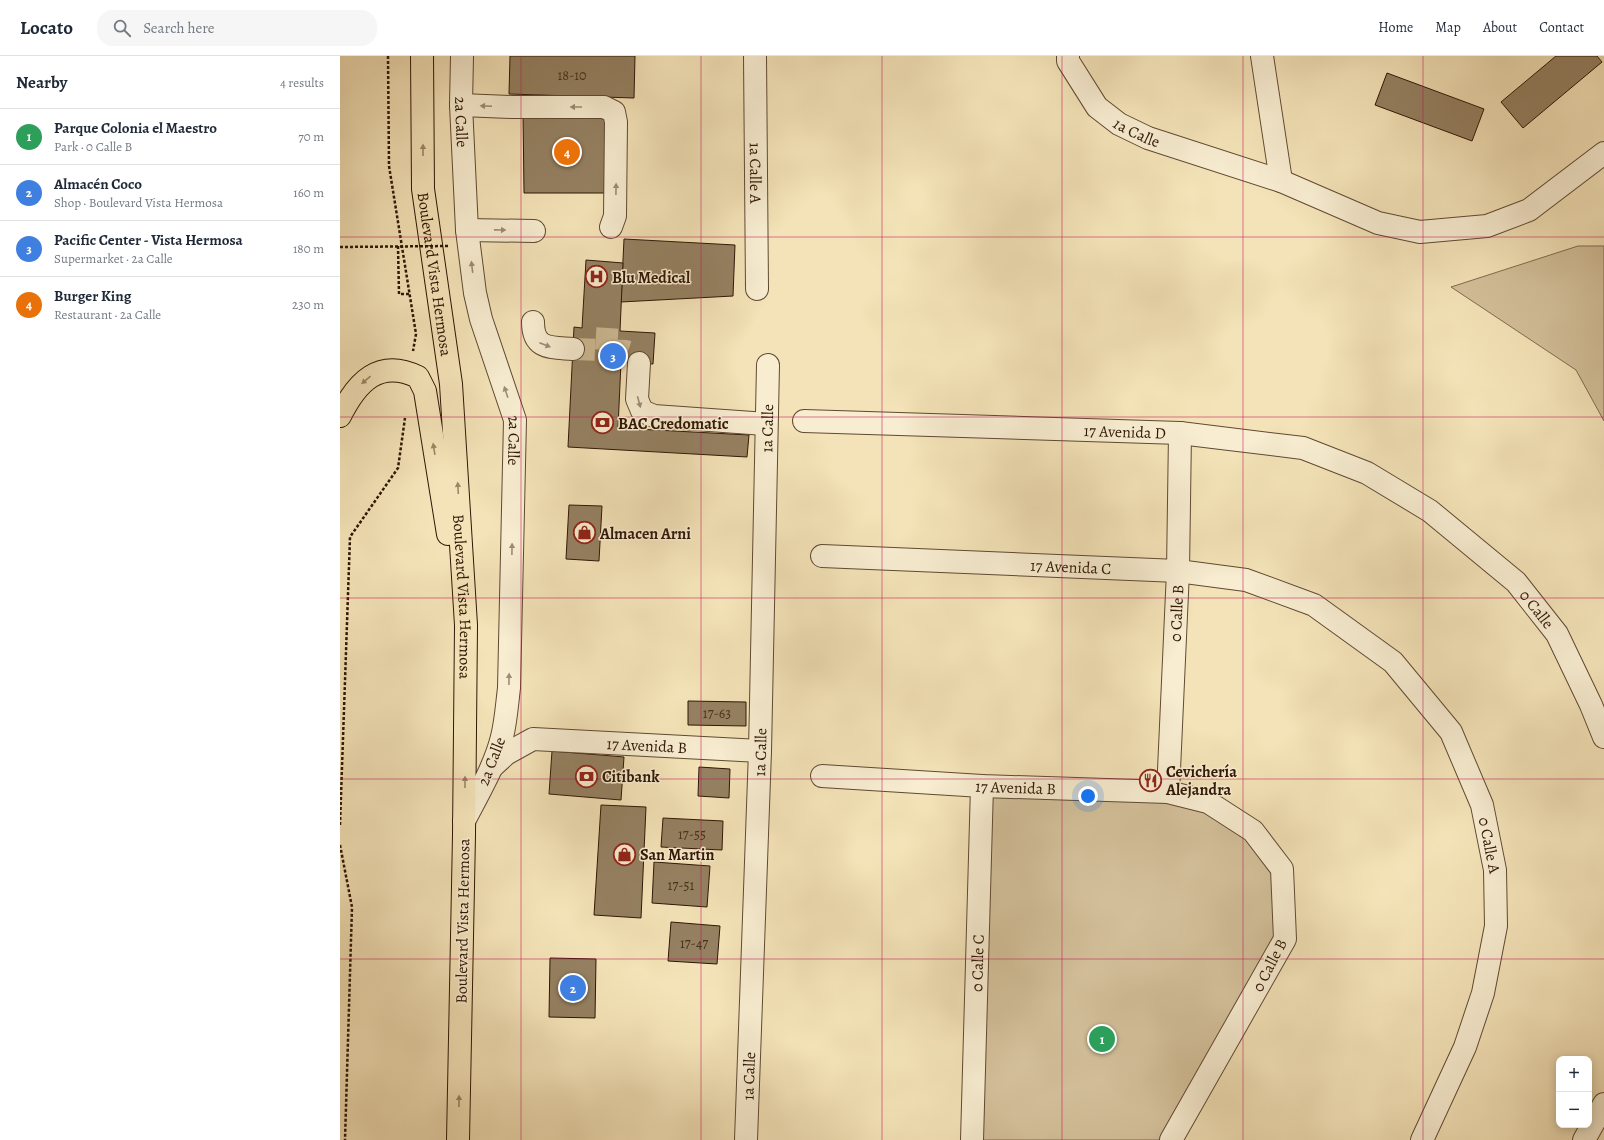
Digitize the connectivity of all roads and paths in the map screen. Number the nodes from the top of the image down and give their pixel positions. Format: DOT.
graph roads {
  1 [pos="388,56"];
  2 [pos="422,56"];
  3 [pos="462,56"];
  4 [pos="755,56"];
  5 [pos="1068,56"];
  6 [pos="1262,56"];
  7 [pos="461,104"];
  8 [pos="1604,153"];
  9 [pos="1281,181"];
  10 [pos="611,227"];
  11 [pos="467,230"];
  12 [pos="534,231"];
  13 [pos="398,246"];
  14 [pos="450,246"];
  15 [pos="340,247"];
  16 [pos="757,289"];
  17 [pos="409,294"];
  18 [pos="533,322"];
  19 [pos="573,349"];
  20 [pos="639,363"];
  21 [pos="768,364"];
  22 [pos="411,374"];
  23 [pos="405,413"];
  24 [pos="340,416"];
  25 [pos="804,421"];
  26 [pos="766,424"];
  27 [pos="1180,433"];
  28 [pos="1430,512"];
  29 [pos="822,556"];
  30 [pos="1178,571"];
  31 [pos="1314,604"];
  32 [pos="466,625"];
  33 [pos="507,708"];
  34 [pos="1604,737"];
  35 [pos="533,739"];
  36 [pos="760,751"];
  37 [pos="492,766"];
  38 [pos="822,776"];
  39 [pos="982,786"];
  40 [pos="1168,792"];
  41 [pos="1208,802"];
  42 [pos="464,821"];
  43 [pos="340,825"];
  44 [pos="340,845"];
  45 [pos="1604,1104"];
  46 [pos="345,1140"];
  47 [pos="458,1140"];
  48 [pos="746,1140"];
  49 [pos="972,1140"];
  50 [pos="1172,1140"];
  51 [pos="1422,1140"];
  52 [pos="1584,1140"];
  1 -- 17 [label="path"];
  32 -- 2 [label="main road, Boulevard Vista Hermosa, one-way"];
  3 -- 7 [label="street, 2a Calle"];
  4 -- 16 [label="street, 1a Calle A"];
  5 -- 9 [label="street, 1a Calle"];
  6 -- 9 [label="street"];
  10 -- 7 [label="street, one-way"];
  7 -- 11 [label="street, 2a Calle"];
  8 -- 9 [label="street, 1a Calle"];
  11 -- 12 [label="street, one-way"];
  33 -- 11 [label="street, 2a Calle, one-way"];
  13 -- 14 [label="path, bridge"];
  13 -- 15 [label="path, bridge"];
  13 -- 17 [label="path, bridge"];
  17 -- 22 [label="path"];
  18 -- 19 [label="street, one-way"];
  20 -- 26 [label="street, one-way"];
  21 -- 26 [label="street, 1a Calle"];
  22 -- 24 [label="main road, one-way"];
  32 -- 22 [label="main road, one-way"];
  23 -- 43 [label="path"];
  25 -- 27 [label="street, 17 Avenida D"];
  26 -- 36 [label="street, 1a Calle"];
  27 -- 28 [label="street, 17 Avenida D"];
  27 -- 30 [label="street, 0 Calle B"];
  28 -- 34 [label="street, 0 Calle"];
  29 -- 30 [label="street, 17 Avenida C"];
  30 -- 31 [label="street, 17 Avenida C"];
  30 -- 40 [label="street, 0 Calle B"];
  31 -- 51 [label="street, 0 Calle A"];
  42 -- 32 [label="main road, Boulevard Vista Hermosa, one-way"];
  33 -- 35 [label="street"];
  33 -- 37 [label="street, 2a Calle"];
  35 -- 36 [label="street, 17 Avenida B"];
  35 -- 37 [label="street"];
  36 -- 48 [label="street, 1a Calle"];
  37 -- 42 [label="street, 2a Calle"];
  38 -- 39 [label="street, 17 Avenida B"];
  39 -- 40 [label="street, 17 Avenida B"];
  39 -- 49 [label="street, 0 Calle C"];
  40 -- 41 [label="street, 17 Avenida B"];
  41 -- 50 [label="street, 0 Calle B"];
  47 -- 42 [label="main road, Boulevard Vista Hermosa, one-way"];
  44 -- 46 [label="path"];
  45 -- 52 [label="street"];
}
